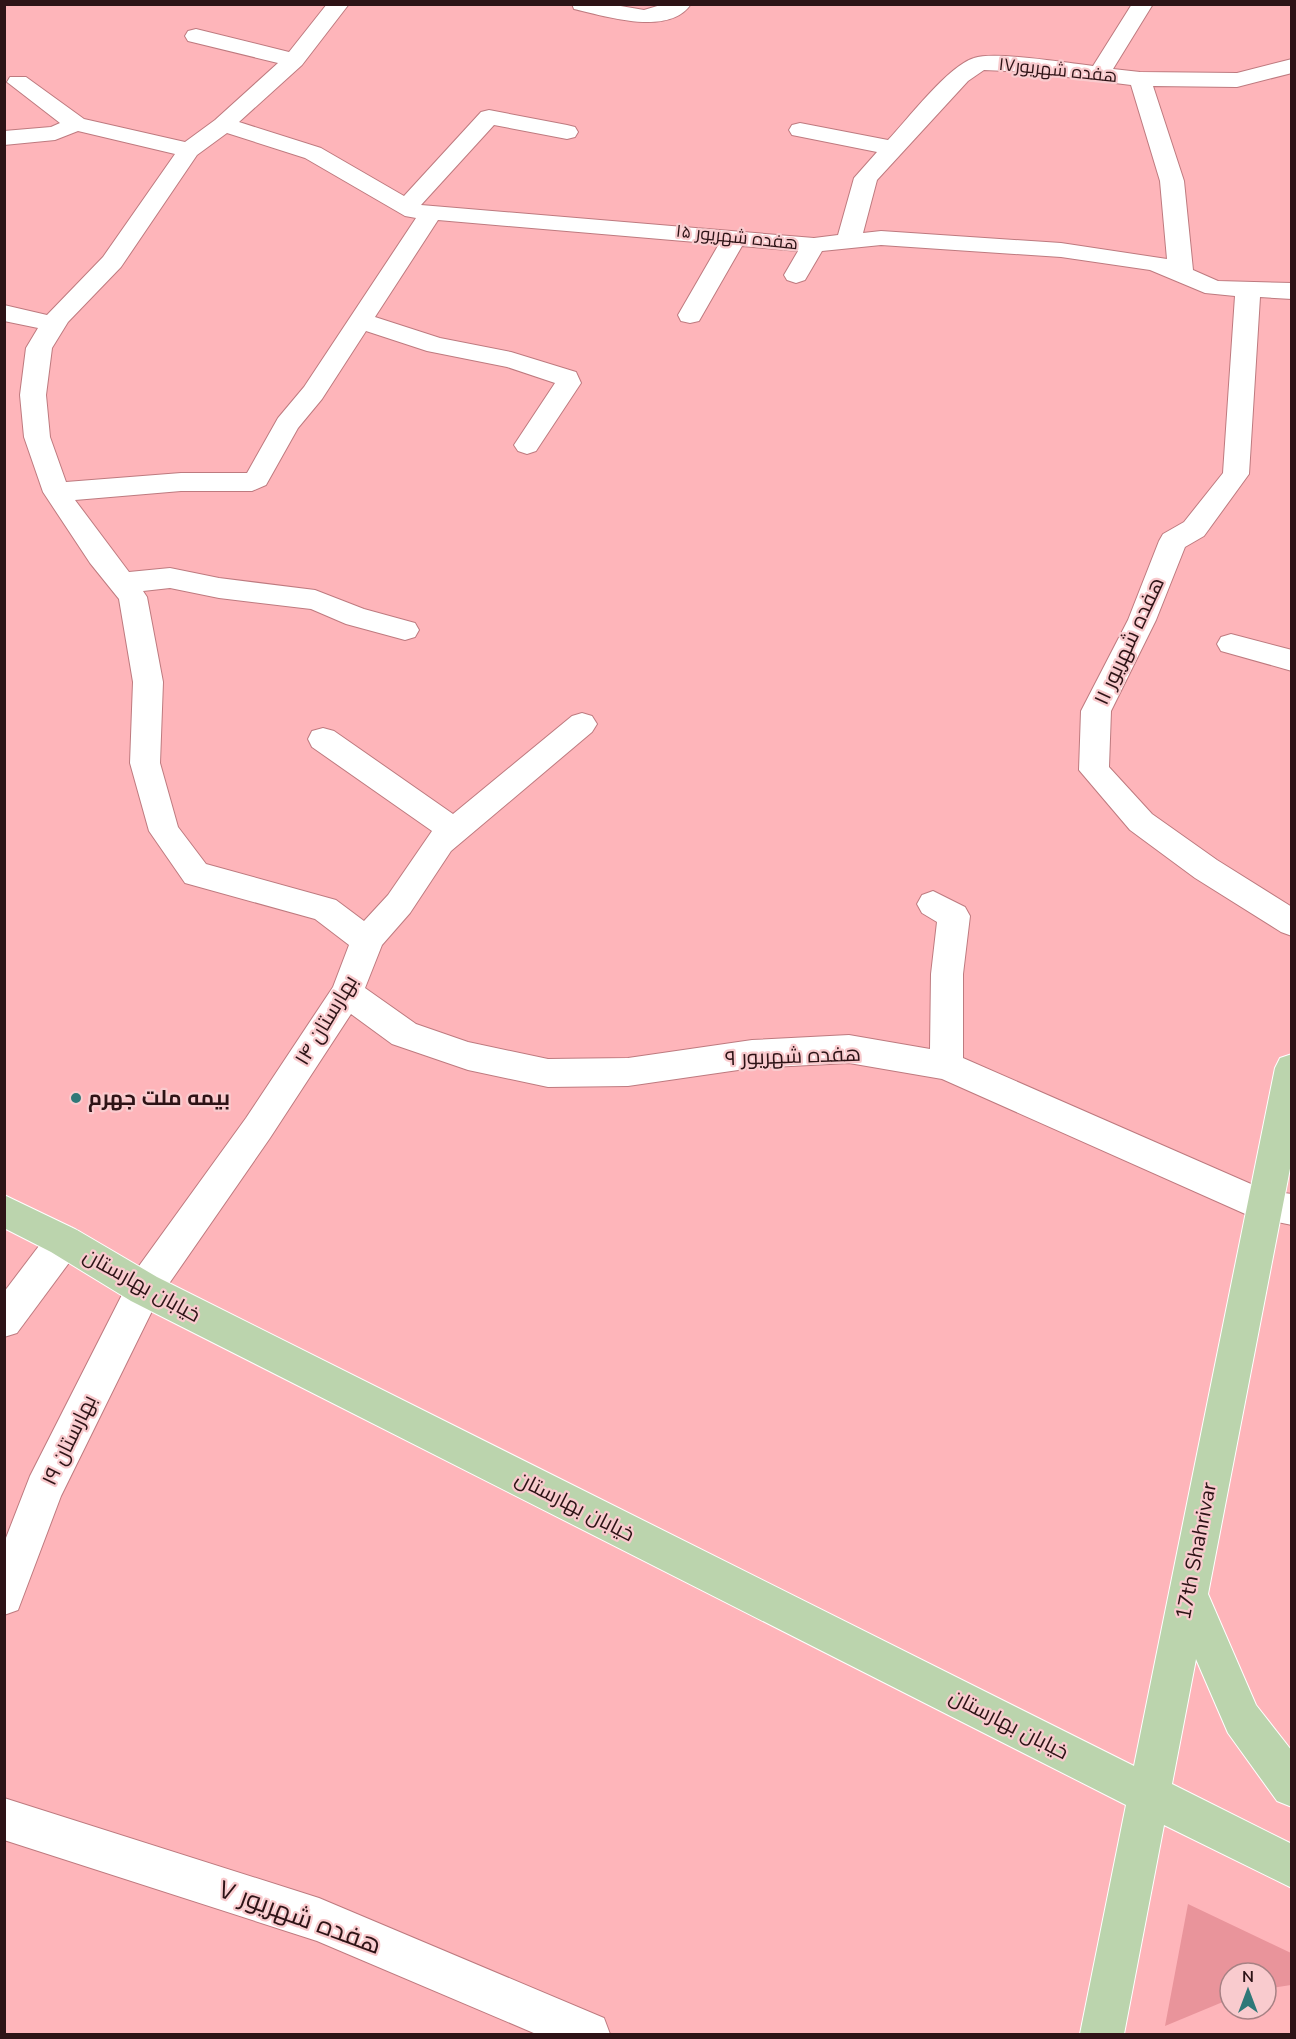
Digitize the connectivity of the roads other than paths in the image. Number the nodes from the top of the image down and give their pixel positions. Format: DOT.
graph roads {
  1 [pos="339,4"];
  2 [pos="582,4"];
  3 [pos="681,4"];
  4 [pos="1143,4"];
  5 [pos="196,36"];
  6 [pos="294,60"];
  7 [pos="1291,66"];
  8 [pos="1099,74"];
  9 [pos="1140,79"];
  10 [pos="18,82"];
  11 [pos="76,124"];
  12 [pos="800,130"];
  13 [pos="567,132"];
  14 [pos="4,138"];
  15 [pos="205,139"];
  16 [pos="892,148"];
  17 [pos="406,207"];
  18 [pos="431,213"];
  19 [pos="735,237"];
  20 [pos="848,242"];
  21 [pos="814,245"];
  22 [pos="796,275"];
  23 [pos="1181,276"];
  24 [pos="1248,289"];
  25 [pos="1292,291"];
  26 [pos="4,313"];
  27 [pos="690,315"];
  28 [pos="362,321"];
  29 [pos="54,324"];
  30 [pos="526,445"];
  31 [pos="56,492"];
  32 [pos="122,583"];
  33 [pos="405,630"];
  34 [pos="1231,644"];
  35 [pos="1292,661"];
  36 [pos="582,724"];
  37 [pos="323,739"];
  38 [pos="455,831"];
  39 [pos="933,903"];
  40 [pos="1292,923"];
  41 [pos="368,938"];
  42 [pos="346,993"];
  43 [pos="946,1066"];
  44 [pos="1292,1068"];
  45 [pos="1278,1208"];
  46 [pos="4,1210"];
  47 [pos="64,1241"];
  48 [pos="144,1289"];
  49 [pos="4,1321"];
  50 [pos="1188,1594"];
  51 [pos="4,1596"];
  52 [pos="1292,1786"];
  53 [pos="1150,1794"];
  54 [pos="4,1819"];
  55 [pos="1292,1867"];
  56 [pos="588,2034"];
  57 [pos="1102,2034"];
  1 -- 6 [label="street"];
  2 -- 3 [label="street"];
  4 -- 8 [label="street"];
  5 -- 6 [label="street"];
  6 -- 15 [label="street"];
  7 -- 9 [label="street, هفده شهریور۱۷"];
  8 -- 9 [label="street, هفده شهریور۱۷"];
  8 -- 16 [label="street, هفده شهریور۱۷"];
  9 -- 23 [label="street"];
  10 -- 11 [label="street"];
  11 -- 14 [label="street"];
  11 -- 15 [label="street, هفده شهریور ۱۵"];
  12 -- 16 [label="street"];
  13 -- 17 [label="street"];
  15 -- 17 [label="street, هفده شهریور ۱۵"];
  15 -- 29 [label="street"];
  16 -- 20 [label="street, هفده شهریور۱۷"];
  17 -- 18 [label="street, هفده شهریور ۱۵"];
  18 -- 19 [label="street, هفده شهریور ۱۵"];
  18 -- 28 [label="street"];
  19 -- 21 [label="street, هفده شهریور ۱۵"];
  19 -- 27 [label="street"];
  20 -- 21 [label="street, هفده شهریور ۱۵"];
  20 -- 23 [label="street, هفده شهریور ۱۵"];
  21 -- 22 [label="street"];
  23 -- 24 [label="street, هفده شهریور ۱۵"];
  24 -- 25 [label="street, هفده شهریور ۱۵"];
  24 -- 40 [label="street, هفده شهریور ۱۱"];
  26 -- 29 [label="street"];
  28 -- 30 [label="street"];
  28 -- 31 [label="street"];
  29 -- 31 [label="street"];
  31 -- 32 [label="street"];
  32 -- 33 [label="street"];
  32 -- 41 [label="street"];
  34 -- 35 [label="street"];
  36 -- 38 [label="street, بهارستان ۱۴"];
  37 -- 38 [label="street"];
  38 -- 41 [label="street, بهارستان ۱۴"];
  39 -- 43 [label="street"];
  41 -- 42 [label="street, بهارستان ۱۴"];
  42 -- 43 [label="street, هفده شهریور ۹"];
  42 -- 48 [label="street, بهارستان ۱۴"];
  43 -- 45 [label="street, هفده شهریور ۹"];
  44 -- 45 [label="main road, 17th Shahrivar"];
  45 -- 50 [label="main road, 17th Shahrivar"];
  46 -- 47 [label="main road, خیابان بهارستان"];
  47 -- 48 [label="main road, خیابان بهارستان"];
  47 -- 49 [label="street"];
  48 -- 51 [label="street, بهارستان ۱۹"];
  48 -- 53 [label="main road, خیابان بهارستان"];
  50 -- 52 [label="main road"];
  50 -- 53 [label="main road, 17th Shahrivar"];
  53 -- 55 [label="main road, خیابان بهارستان"];
  53 -- 57 [label="main road, 17th Shahrivar"];
  54 -- 56 [label="street, هفده شهریور ۷"];
}
